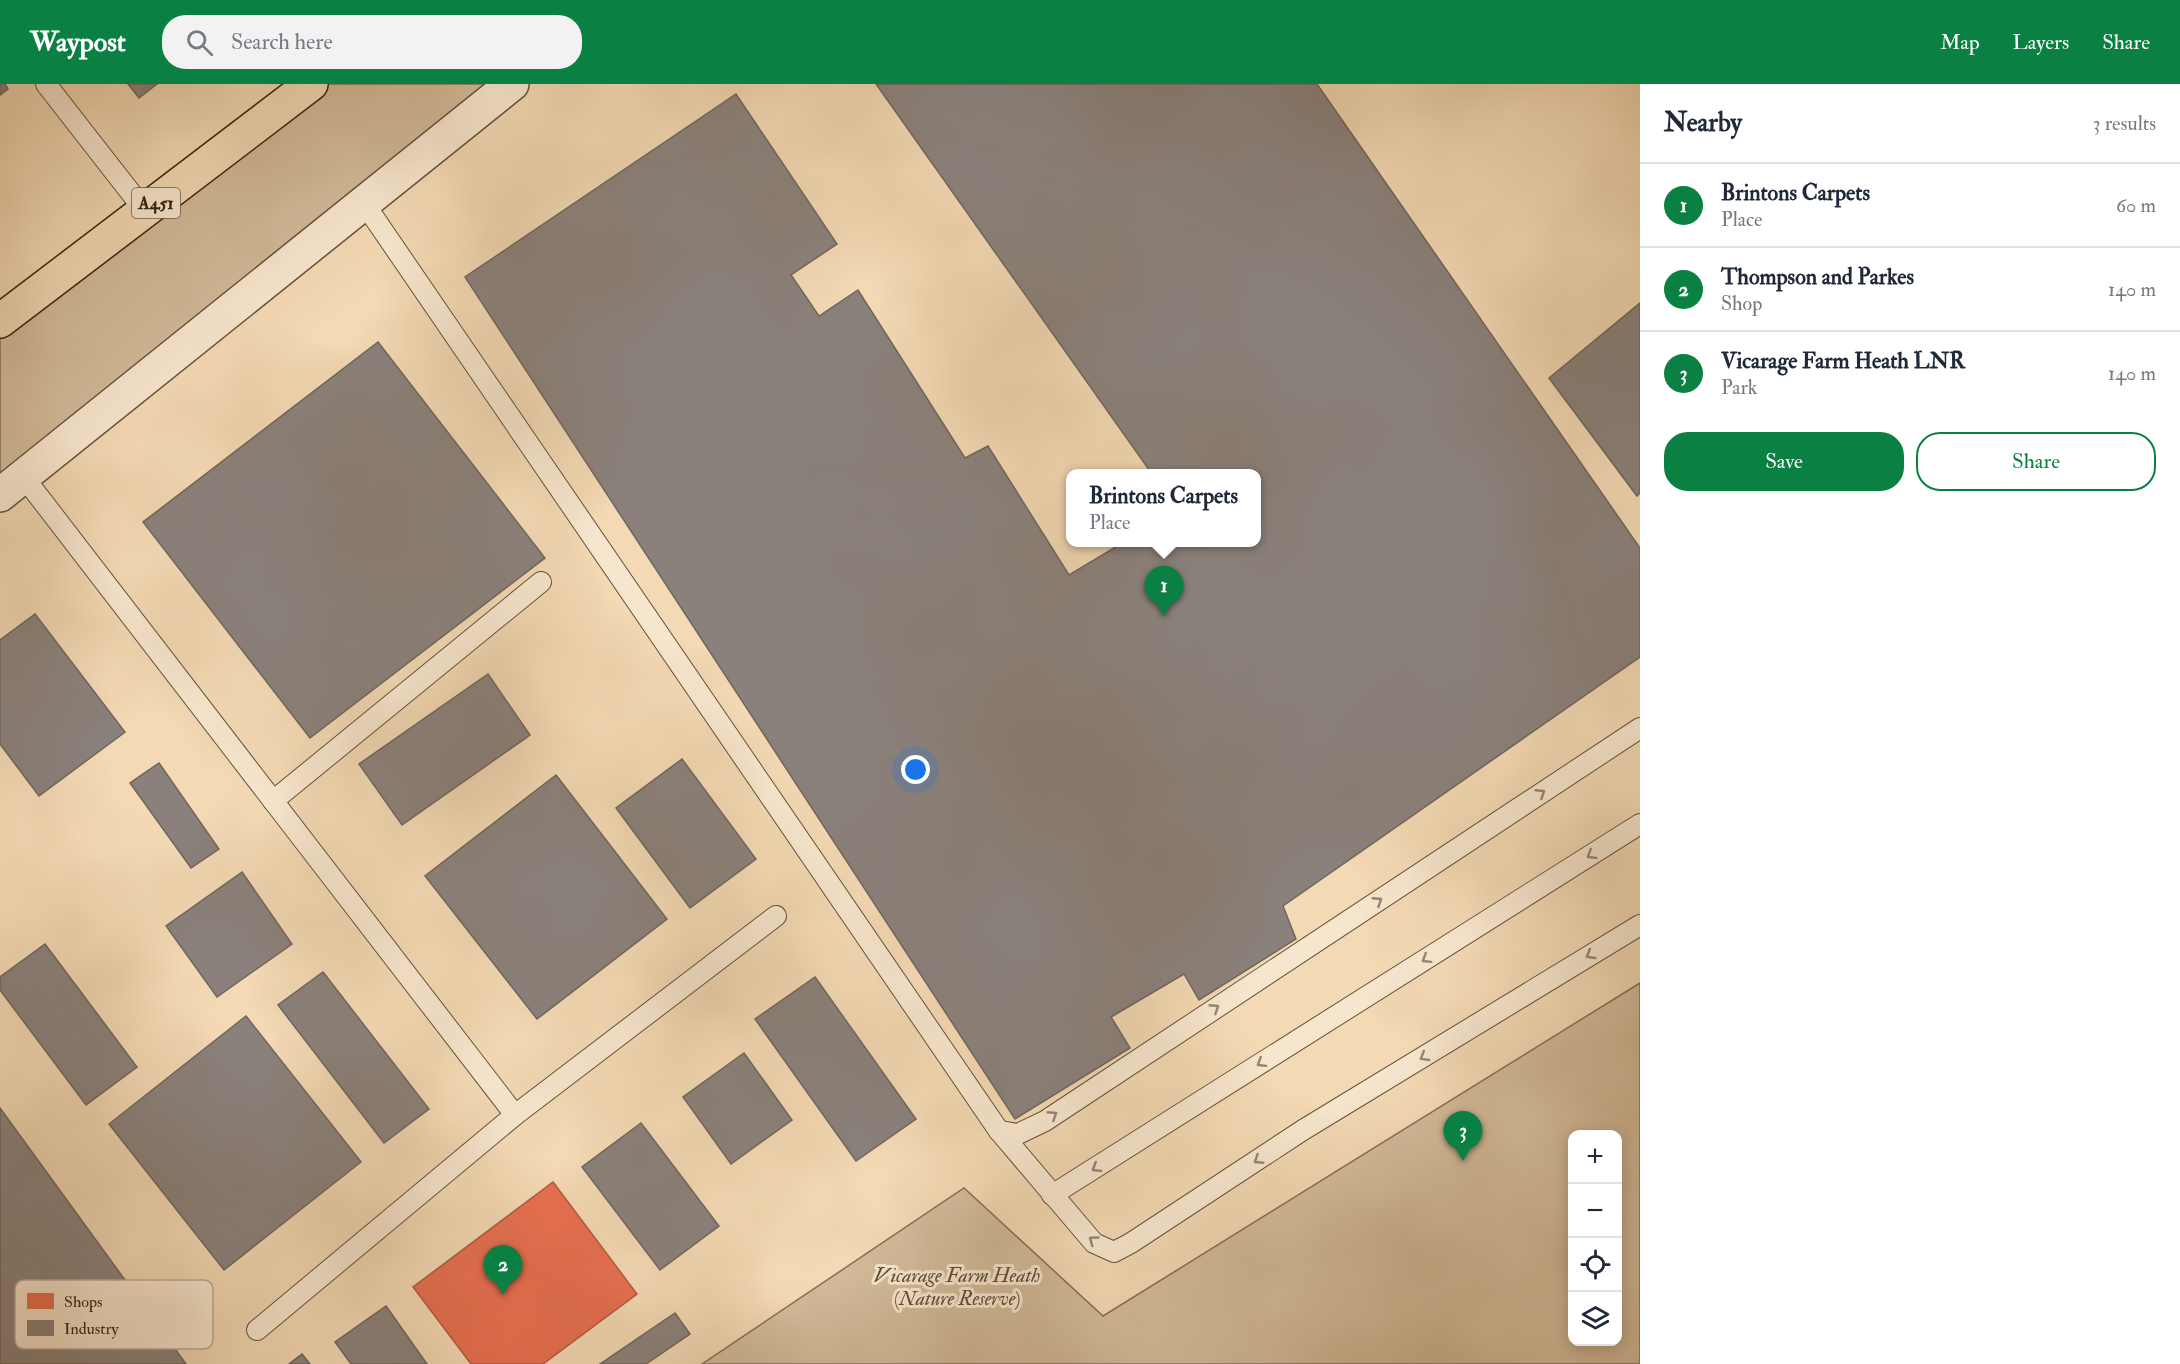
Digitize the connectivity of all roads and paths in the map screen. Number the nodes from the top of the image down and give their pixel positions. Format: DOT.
graph roads {
  1 [pos="46,84"];
  2 [pos="311,84"];
  3 [pos="512,84"];
  4 [pos="364,203"];
  5 [pos="145,211"];
  6 [pos="0,321"];
  7 [pos="12,486"];
  8 [pos="541,582"];
  9 [pos="1640,728"];
  10 [pos="273,801"];
  11 [pos="1640,824"];
  12 [pos="776,916"];
  13 [pos="1640,925"];
  14 [pos="515,1115"];
  15 [pos="999,1131"];
  16 [pos="1052,1195"];
  17 [pos="257,1329"];
  1 -- 5 [label="lane"];
  2 -- 5 [label="main road, A451"];
  3 -- 4 [label="street"];
  4 -- 7 [label="street"];
  4 -- 15 [label="lane"];
  5 -- 6 [label="main road, A451"];
  7 -- 10 [label="lane"];
  8 -- 10 [label="lane"];
  15 -- 9 [label="lane, one-way"];
  10 -- 14 [label="lane"];
  11 -- 16 [label="lane, one-way"];
  12 -- 14 [label="lane"];
  13 -- 16 [label="lane, one-way"];
  14 -- 17 [label="lane"];
  15 -- 16 [label="lane"];
}
